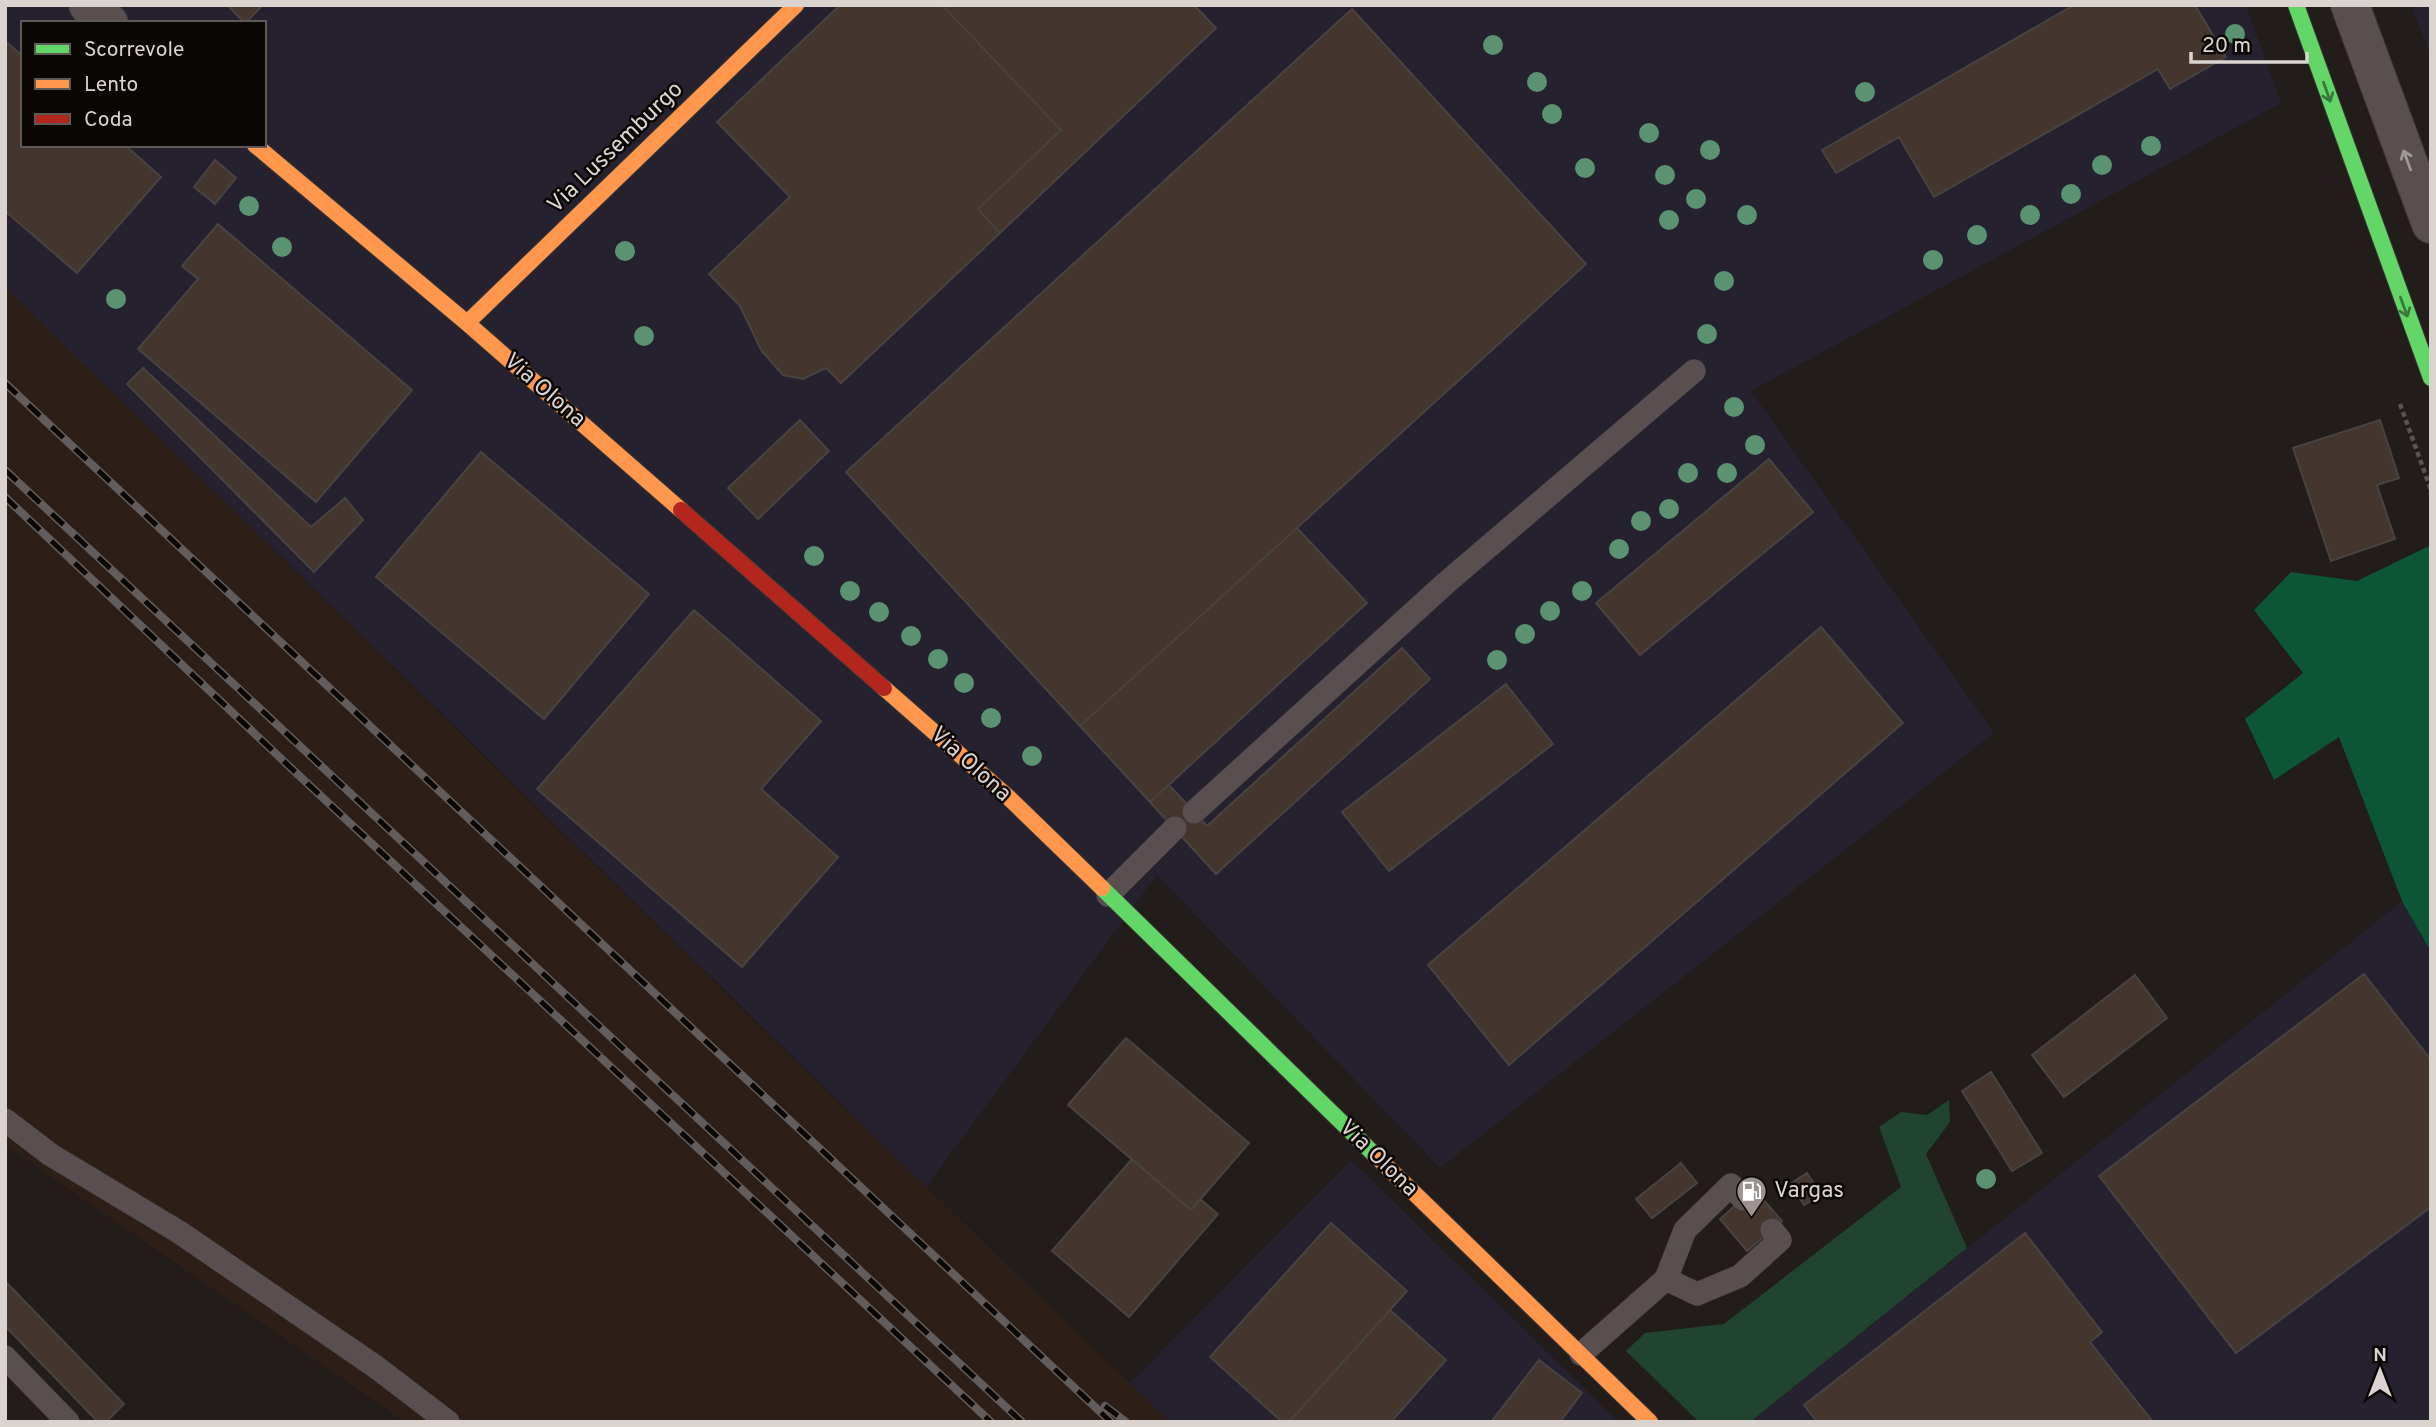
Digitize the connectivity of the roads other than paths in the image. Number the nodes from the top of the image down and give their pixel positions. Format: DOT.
graph roads {
  1 [pos="89,5"];
  2 [pos="796,5"];
  3 [pos="2295,5"];
  4 [pos="2350,5"];
  5 [pos="107,21"];
  6 [pos="258,147"];
  7 [pos="2431,224"];
  8 [pos="467,323"];
  9 [pos="1694,371"];
  10 [pos="2431,378"];
  11 [pos="1194,812"];
  12 [pos="1175,828"];
  13 [pos="1108,895"];
  14 [pos="5,1120"];
  15 [pos="1743,1199"];
  16 [pos="1772,1230"];
  17 [pos="1667,1279"];
  18 [pos="1581,1354"];
  19 [pos="5,1357"];
  20 [pos="68,1422"];
  21 [pos="447,1422"];
  22 [pos="1650,1422"];
  1 -- 5 [label="street"];
  2 -- 8 [label="street, Via Lussemburgo"];
  3 -- 10 [label="street, one-way"];
  7 -- 4 [label="street, one-way"];
  6 -- 8 [label="street, Via Olona"];
  8 -- 13 [label="street, Via Olona"];
  9 -- 11 [label="lane"];
  12 -- 13 [label="lane"];
  13 -- 18 [label="street, Via Olona"];
  14 -- 21 [label="lane"];
  15 -- 17 [label="lane"];
  16 -- 17 [label="lane"];
  17 -- 18 [label="lane"];
  18 -- 22 [label="street, Via Olona"];
  19 -- 20 [label="lane"];
}
